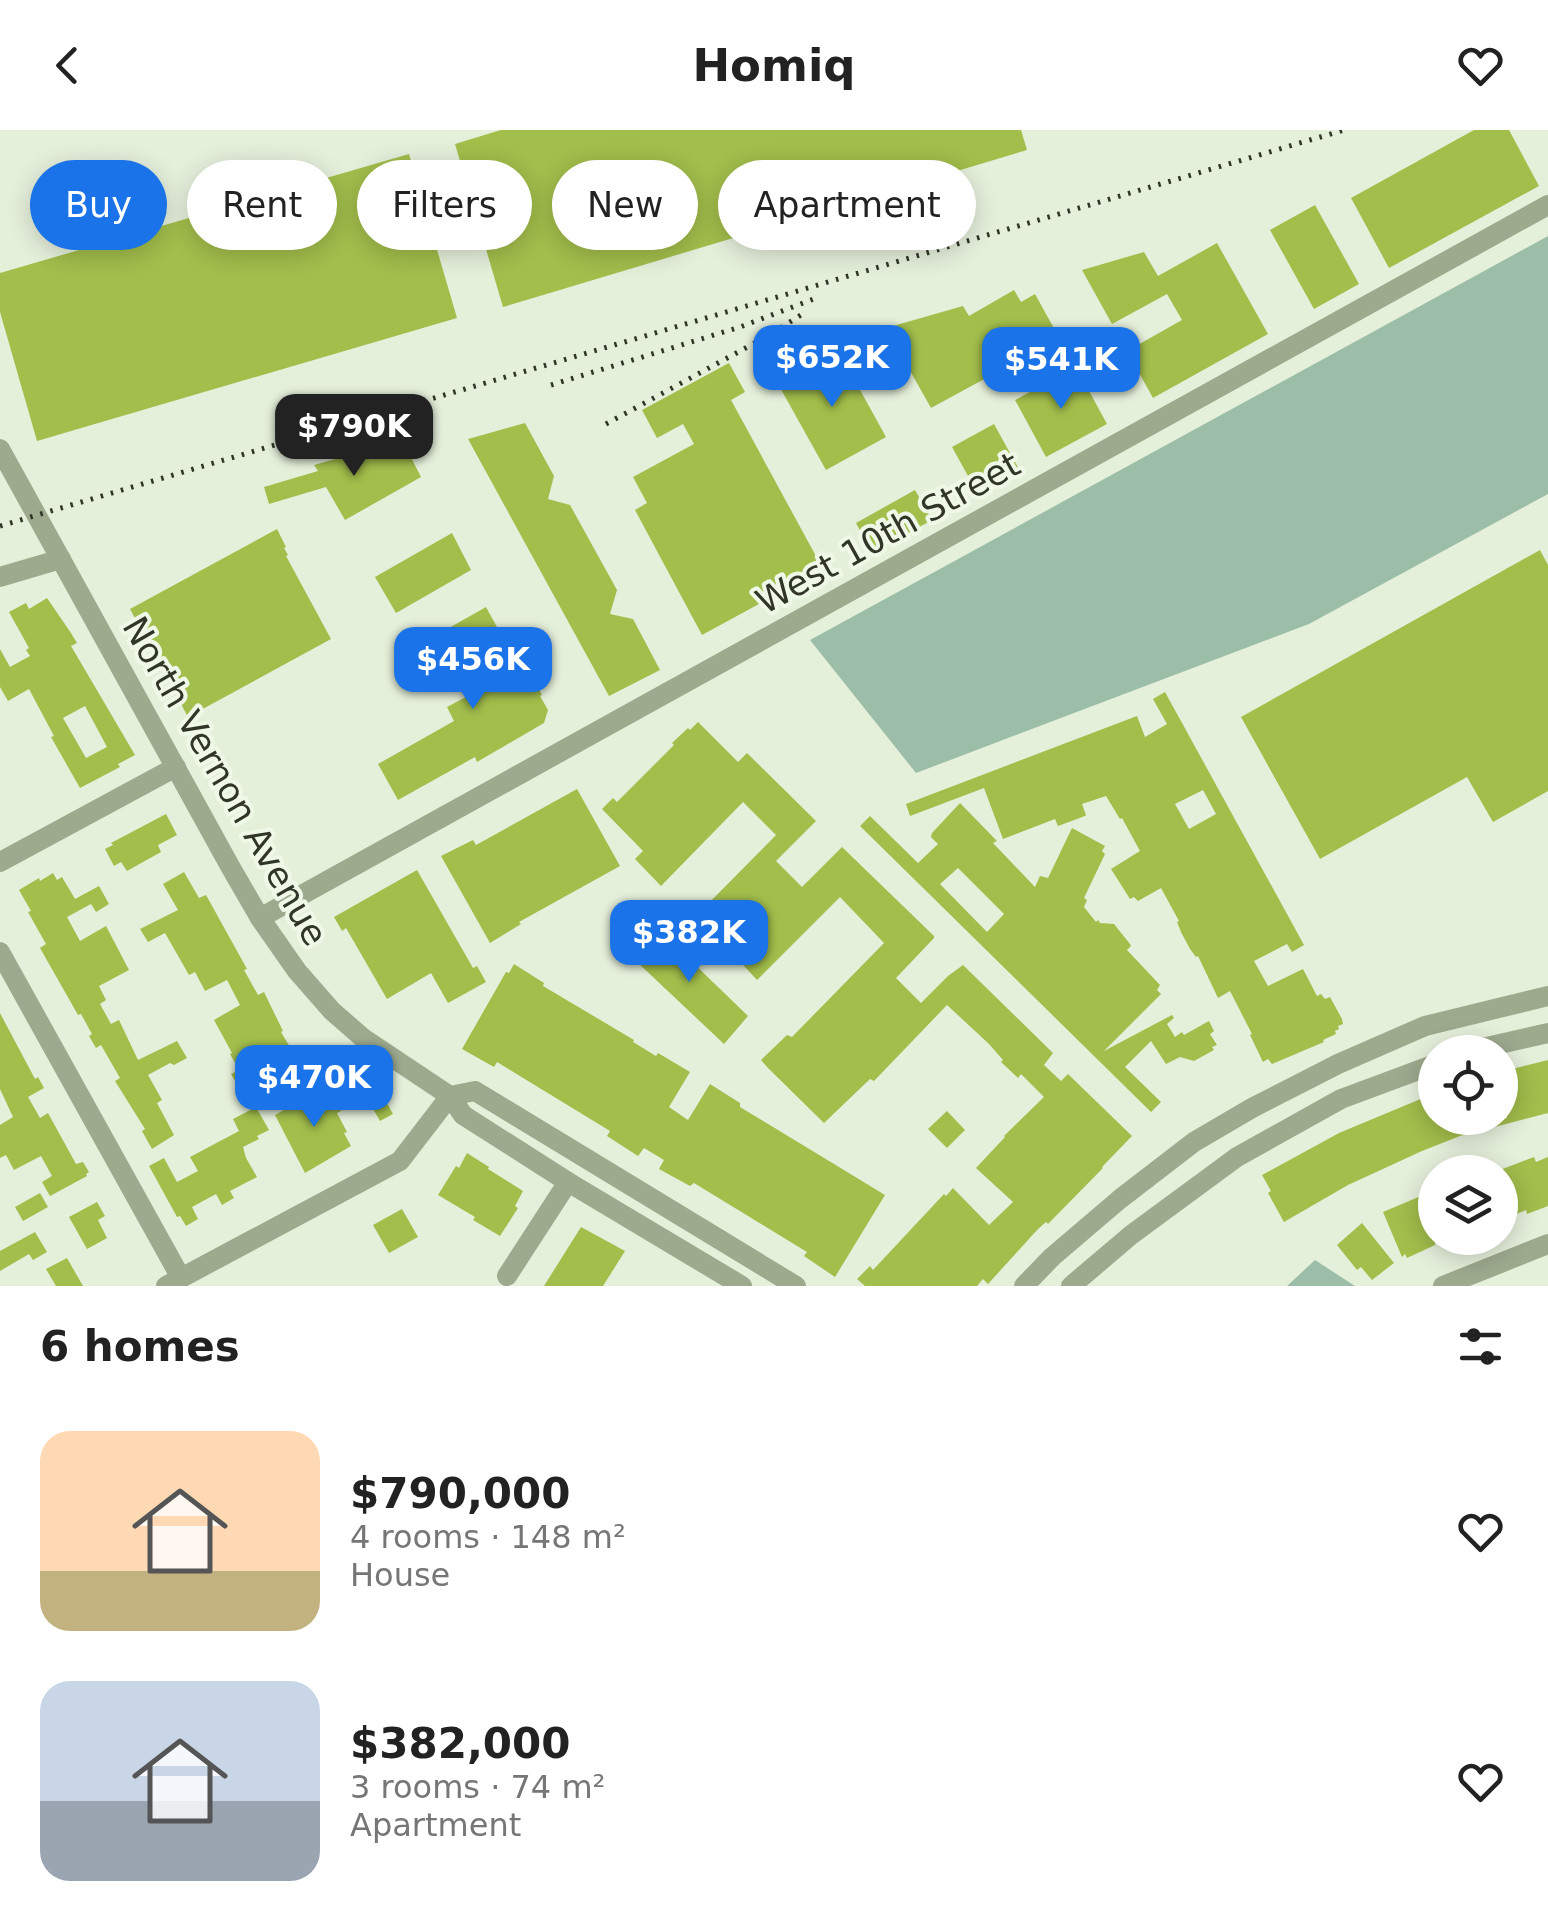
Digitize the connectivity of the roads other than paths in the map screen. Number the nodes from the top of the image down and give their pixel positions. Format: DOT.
graph roads {
  1 [pos="1548,206"];
  2 [pos="0,449"];
  3 [pos="61,559"];
  4 [pos="0,577"];
  5 [pos="176,766"];
  6 [pos="0,862"];
  7 [pos="260,918"];
  8 [pos="0,952"];
  9 [pos="1548,996"];
  10 [pos="1548,1032"];
  11 [pos="1518,1039"];
  12 [pos="1418,1070"];
  13 [pos="450,1096"];
  14 [pos="568,1182"];
  15 [pos="1548,1244"];
  16 [pos="765,1267"];
  17 [pos="507,1276"];
  18 [pos="174,1282"];
  19 [pos="742,1286"];
  20 [pos="754,1286"];
  21 [pos="796,1286"];
  22 [pos="1024,1286"];
  23 [pos="1072,1286"];
  24 [pos="1443,1286"];
  1 -- 7 [label="street, West 10th Street"];
  2 -- 3 [label="street, North Vernon Avenue"];
  3 -- 4 [label="street"];
  3 -- 5 [label="street, North Vernon Avenue"];
  5 -- 6 [label="street"];
  5 -- 7 [label="street, North Vernon Avenue"];
  7 -- 13 [label="street, North Vernon Avenue"];
  8 -- 18 [label="street"];
  9 -- 22 [label="street"];
  10 -- 11 [label="street"];
  12 -- 23 [label="street"];
  13 -- 14 [label="street, North Vernon Avenue"];
  13 -- 16 [label="street, North Vernon Avenue"];
  13 -- 18 [label="street"];
  14 -- 17 [label="street"];
  14 -- 19 [label="street, North Vernon Avenue"];
  15 -- 24 [label="street"];
  16 -- 20 [label="street"];
  16 -- 21 [label="street, North Vernon Avenue"];
}
